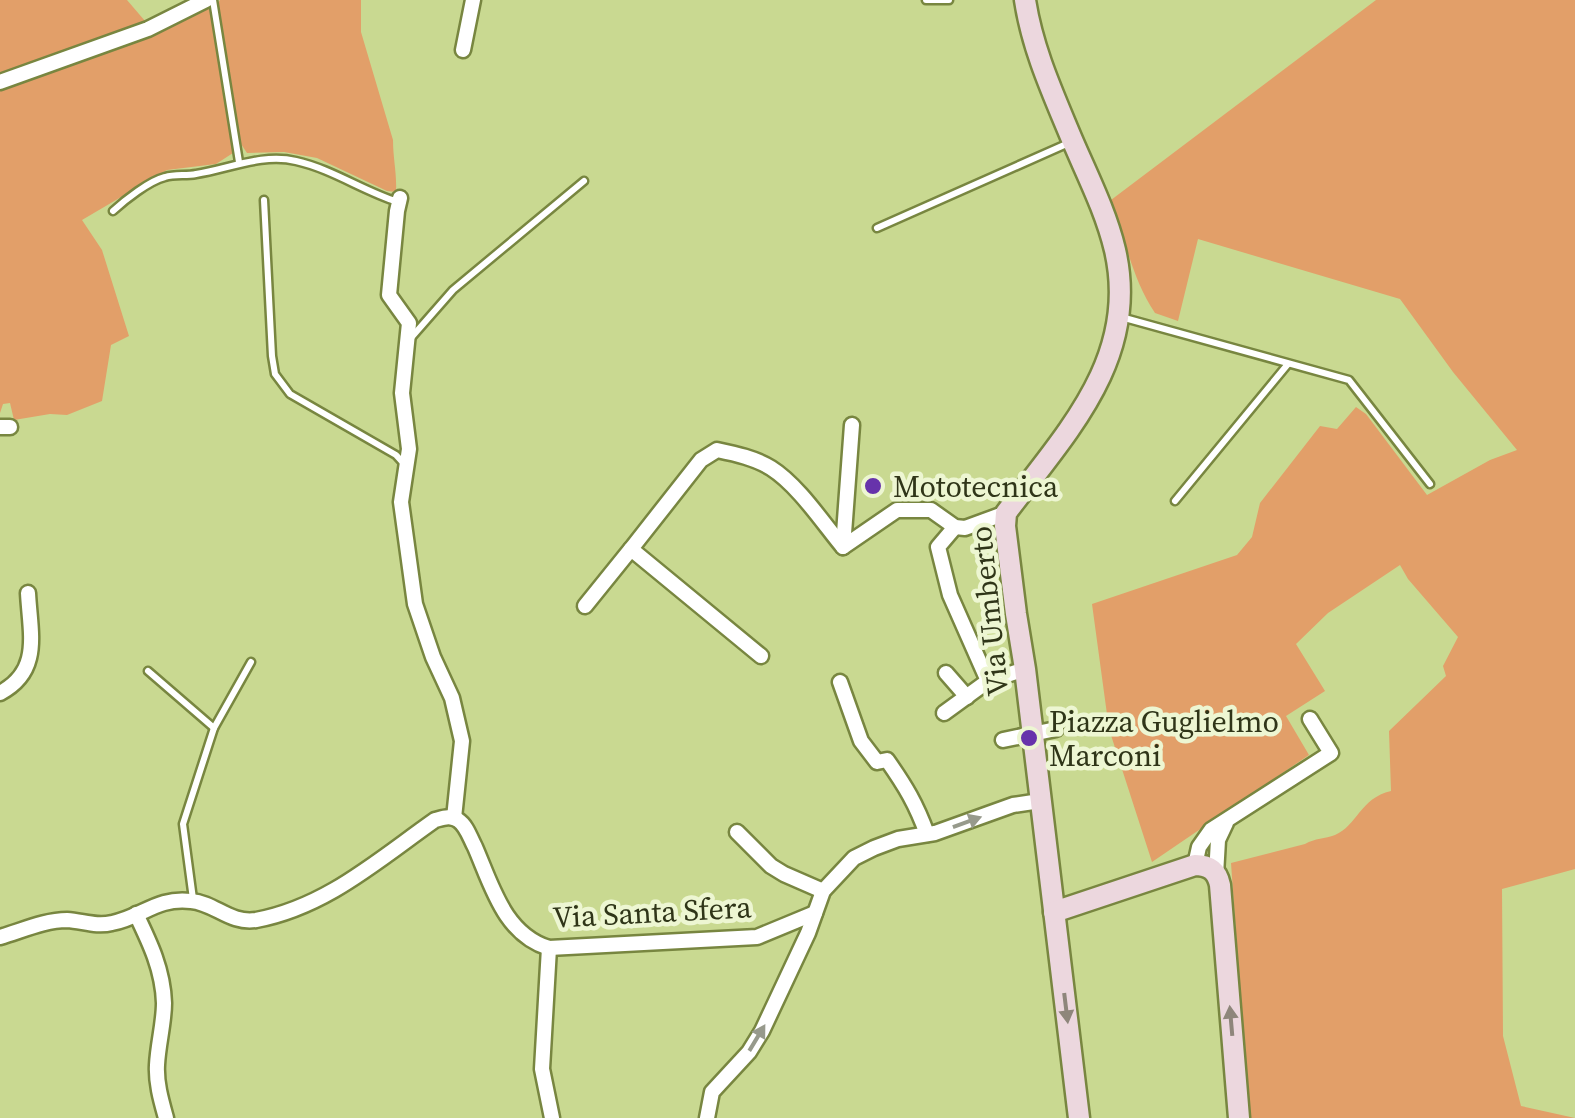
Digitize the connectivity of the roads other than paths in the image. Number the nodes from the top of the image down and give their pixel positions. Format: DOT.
graph roads {
  1 [pos="210,0"];
  2 [pos="472,0"];
  3 [pos="926,0"];
  4 [pos="950,0"];
  5 [pos="1025,0"];
  6 [pos="463,50"];
  7 [pos="0,82"];
  8 [pos="1072,141"];
  9 [pos="239,162"];
  10 [pos="584,181"];
  11 [pos="264,200"];
  12 [pos="400,200"];
  13 [pos="113,211"];
  14 [pos="877,228"];
  15 [pos="1120,316"];
  16 [pos="409,340"];
  17 [pos="1288,364"];
  18 [pos="852,425"];
  19 [pos="407,467"];
  20 [pos="1430,484"];
  21 [pos="1175,501"];
  22 [pos="1006,513"];
  23 [pos="955,528"];
  24 [pos="844,547"];
  25 [pos="631,549"];
  26 [pos="28,593"];
  27 [pos="585,606"];
  28 [pos="762,656"];
  29 [pos="251,662"];
  30 [pos="1025,669"];
  31 [pos="148,670"];
  32 [pos="946,674"];
  33 [pos="988,681"];
  34 [pos="840,682"];
  35 [pos="0,693"];
  36 [pos="967,696"];
  37 [pos="944,713"];
  38 [pos="1310,719"];
  39 [pos="1031,724"];
  40 [pos="214,728"];
  41 [pos="1056,729"];
  42 [pos="1003,740"];
  43 [pos="1040,800"];
  44 [pos="454,818"];
  45 [pos="1229,818"];
  46 [pos="738,832"];
  47 [pos="927,834"];
  48 [pos="1194,865"];
  49 [pos="1216,875"];
  50 [pos="823,891"];
  51 [pos="194,900"];
  52 [pos="1054,912"];
  53 [pos="815,913"];
  54 [pos="136,914"];
  55 [pos="0,936"];
  56 [pos="549,948"];
  57 [pos="166,1118"];
  58 [pos="552,1118"];
  59 [pos="707,1118"];
  60 [pos="1079,1118"];
  61 [pos="1239,1118"];
  1 -- 7 [label="street"];
  1 -- 9 [label="lane"];
  2 -- 6 [label="street"];
  3 -- 4 [label="lane"];
  5 -- 8 [label="main road, Via Umberto"];
  8 -- 14 [label="lane"];
  8 -- 15 [label="main road, Via Umberto"];
  9 -- 12 [label="lane"];
  9 -- 13 [label="lane"];
  10 -- 16 [label="lane"];
  11 -- 19 [label="lane"];
  12 -- 16 [label="street"];
  15 -- 17 [label="lane"];
  15 -- 22 [label="main road, Via Umberto"];
  16 -- 19 [label="street"];
  17 -- 20 [label="lane"];
  17 -- 21 [label="lane"];
  18 -- 24 [label="street"];
  19 -- 44 [label="street"];
  22 -- 23 [label="street"];
  22 -- 30 [label="main road, Via Umberto"];
  23 -- 24 [label="street"];
  23 -- 33 [label="street"];
  24 -- 25 [label="street"];
  25 -- 27 [label="street"];
  25 -- 28 [label="street"];
  26 -- 35 [label="street"];
  29 -- 40 [label="lane"];
  30 -- 33 [label="street"];
  30 -- 39 [label="main road, Via Umberto"];
  31 -- 40 [label="lane"];
  32 -- 36 [label="street"];
  33 -- 36 [label="street"];
  34 -- 47 [label="street"];
  36 -- 37 [label="street"];
  38 -- 45 [label="street"];
  39 -- 41 [label="street"];
  39 -- 42 [label="street"];
  39 -- 43 [label="main road, Via Umberto"];
  40 -- 51 [label="lane"];
  47 -- 43 [label="street, one-way"];
  43 -- 52 [label="main road"];
  44 -- 51 [label="street"];
  44 -- 56 [label="street, Via Santa Sfera"];
  45 -- 48 [label="street"];
  45 -- 49 [label="street"];
  46 -- 50 [label="street"];
  47 -- 50 [label="street"];
  48 -- 49 [label="main road"];
  48 -- 52 [label="main road"];
  61 -- 49 [label="main road, one-way"];
  50 -- 53 [label="street"];
  51 -- 54 [label="street"];
  52 -- 60 [label="main road, one-way"];
  53 -- 56 [label="street, Via Santa Sfera"];
  59 -- 53 [label="street, one-way"];
  54 -- 55 [label="street"];
  54 -- 57 [label="street"];
  56 -- 58 [label="street"];
}
